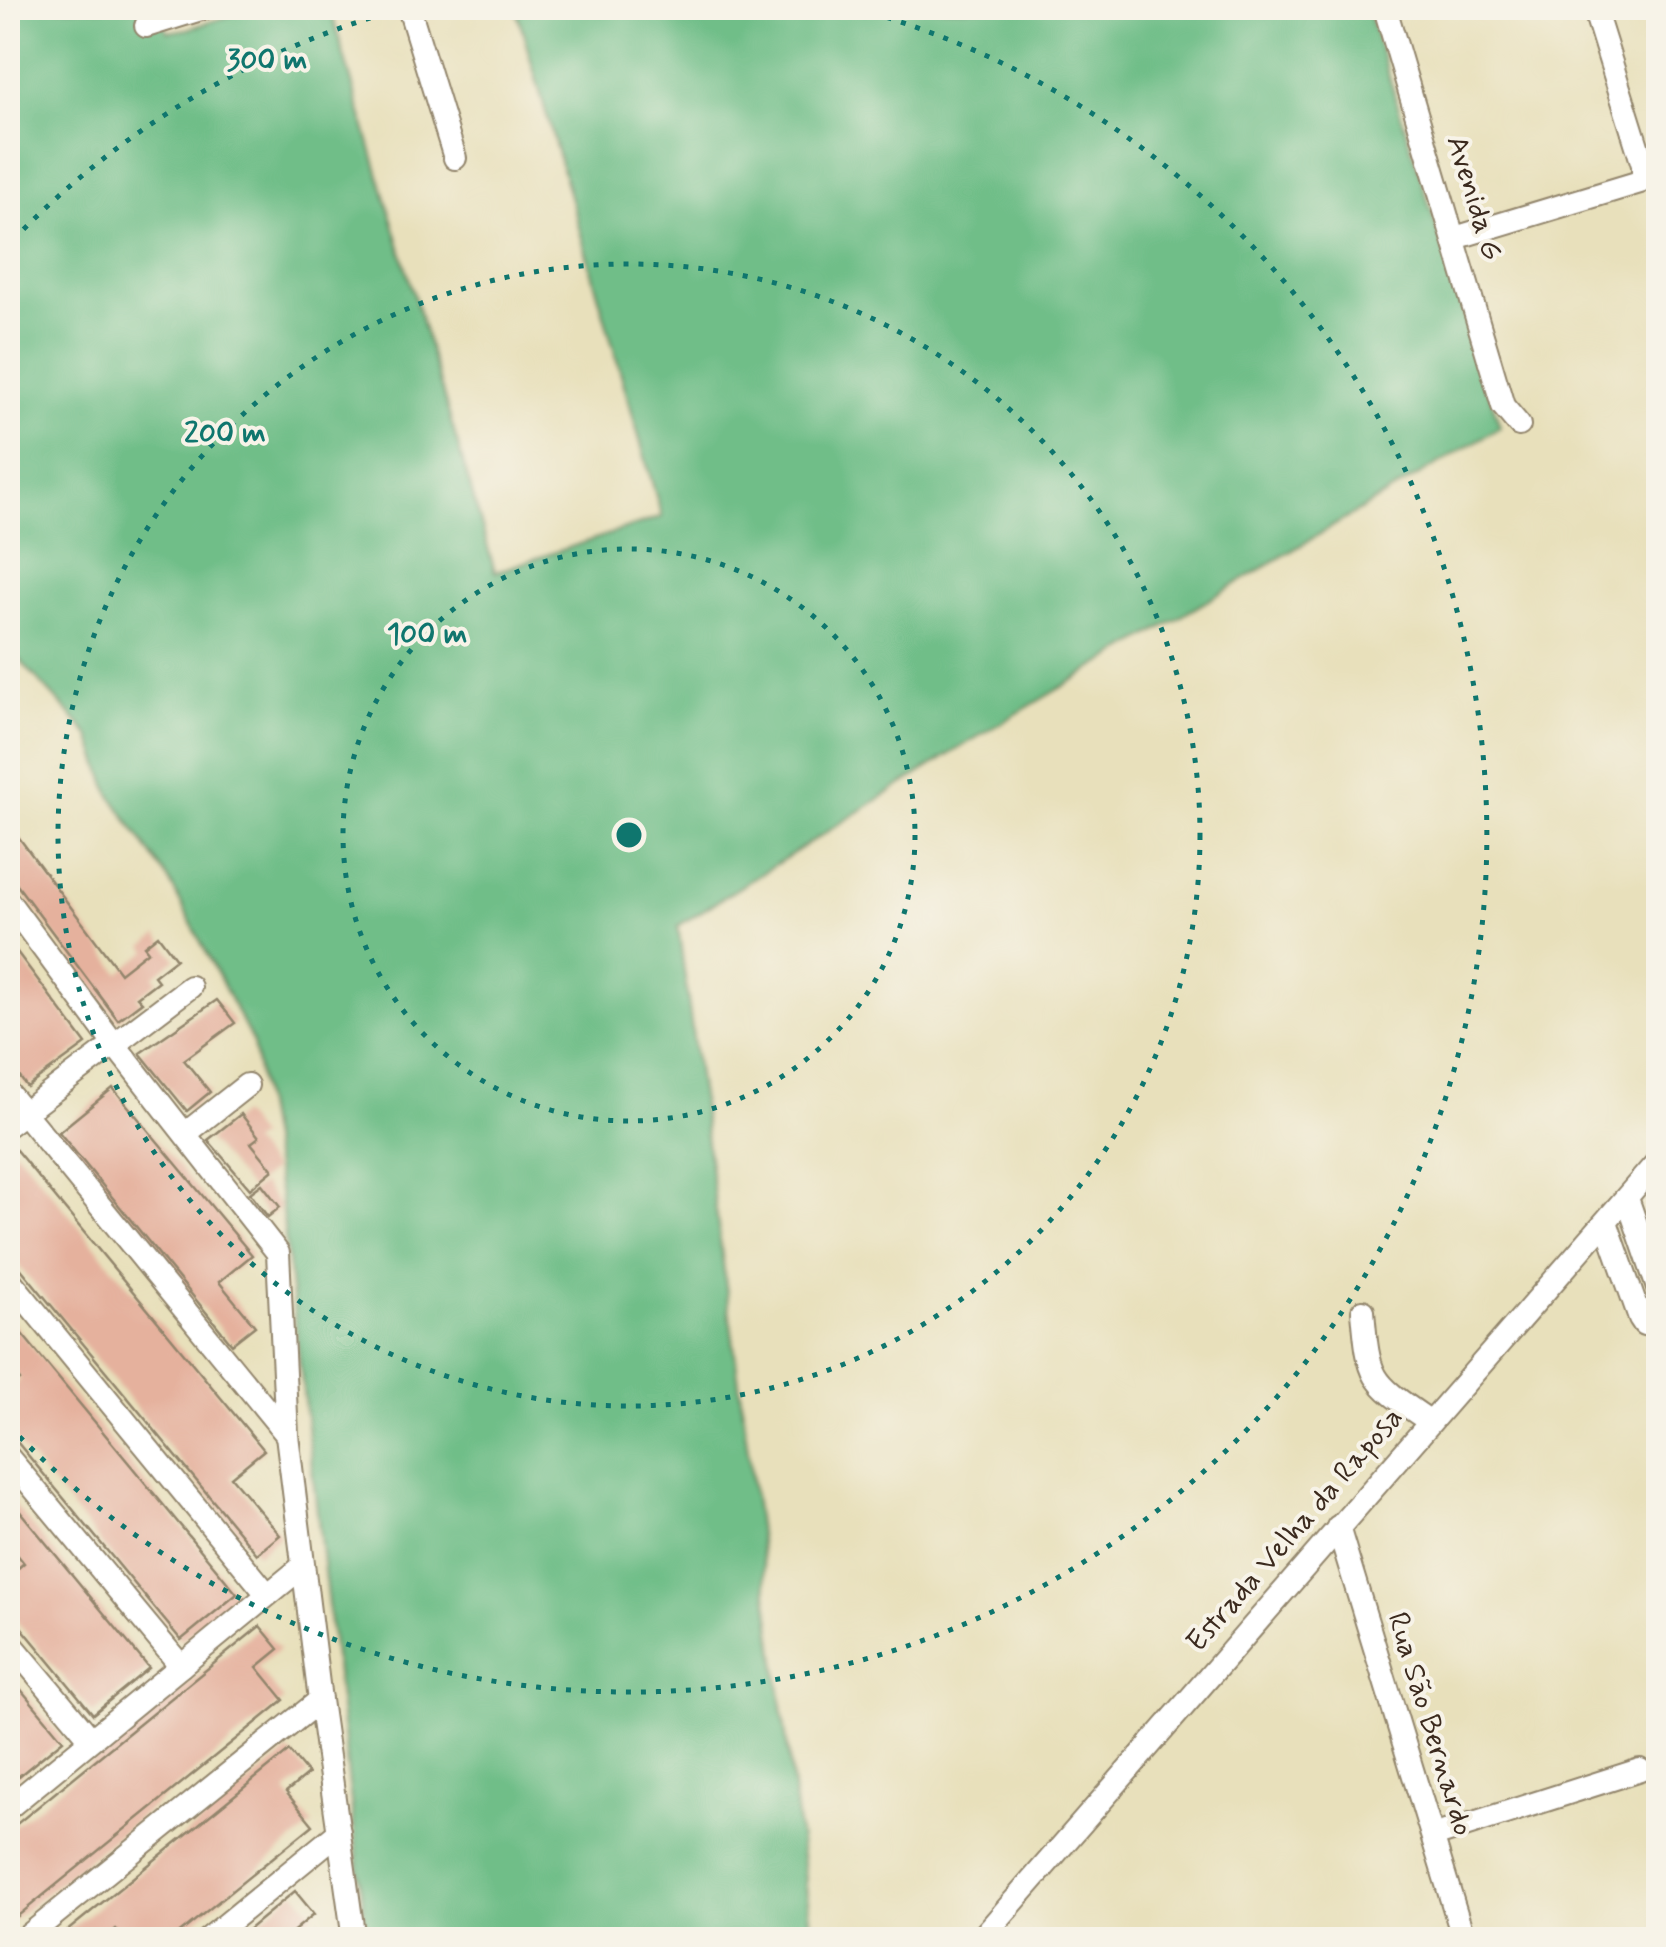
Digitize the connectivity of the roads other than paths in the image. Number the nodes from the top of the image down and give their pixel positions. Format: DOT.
graph roads {
  1 [pos="204,8"];
  2 [pos="409,8"];
  3 [pos="1385,8"];
  4 [pos="1594,8"];
  5 [pos="146,26"];
  6 [pos="455,158"];
  7 [pos="1455,238"];
  8 [pos="1518,425"];
  9 [pos="8,901"];
  10 [pos="190,987"];
  11 [pos="114,1044"];
  12 [pos="247,1085"];
  13 [pos="8,1093"];
  14 [pos="15,1119"];
  15 [pos="184,1134"];
  16 [pos="1658,1162"];
  17 [pos="1627,1198"];
  18 [pos="1606,1222"];
  19 [pos="8,1278"];
  20 [pos="1658,1288"];
  21 [pos="1363,1312"];
  22 [pos="1658,1328"];
  23 [pos="1429,1421"];
  24 [pos="287,1435"];
  25 [pos="8,1457"];
  26 [pos="1338,1527"];
  27 [pos="303,1566"];
  28 [pos="267,1594"];
  29 [pos="8,1640"];
  30 [pos="181,1666"];
  31 [pos="320,1700"];
  32 [pos="91,1739"];
  33 [pos="1640,1770"];
  34 [pos="8,1808"];
  35 [pos="339,1832"];
  36 [pos="1433,1836"];
  37 [pos="24,1940"];
  38 [pos="207,1940"];
  39 [pos="354,1940"];
  40 [pos="980,1940"];
  41 [pos="1464,1940"];
  1 -- 5 [label="street"];
  2 -- 6 [label="street"];
  3 -- 7 [label="street, Avenida G"];
  4 -- 7 [label="street"];
  7 -- 8 [label="street, Avenida G"];
  9 -- 11 [label="street"];
  10 -- 11 [label="street"];
  11 -- 14 [label="street"];
  11 -- 15 [label="street"];
  12 -- 15 [label="street"];
  13 -- 14 [label="street"];
  14 -- 24 [label="street"];
  15 -- 24 [label="street"];
  16 -- 17 [label="street, Estrada Velha da Raposa"];
  17 -- 18 [label="street, Estrada Velha da Raposa"];
  17 -- 20 [label="street"];
  18 -- 22 [label="street"];
  18 -- 23 [label="street, Estrada Velha da Raposa"];
  19 -- 28 [label="street"];
  21 -- 23 [label="street"];
  23 -- 26 [label="street, Estrada Velha da Raposa"];
  24 -- 27 [label="street"];
  25 -- 30 [label="street"];
  26 -- 36 [label="street, Rua São Bernardo"];
  26 -- 40 [label="street, Estrada Velha da Raposa"];
  27 -- 28 [label="street"];
  27 -- 31 [label="street"];
  28 -- 30 [label="street"];
  29 -- 32 [label="street"];
  30 -- 32 [label="street"];
  31 -- 35 [label="street"];
  31 -- 37 [label="street"];
  32 -- 34 [label="street"];
  33 -- 36 [label="street"];
  35 -- 38 [label="street"];
  35 -- 39 [label="street"];
  36 -- 41 [label="street, Rua São Bernardo"];
}
